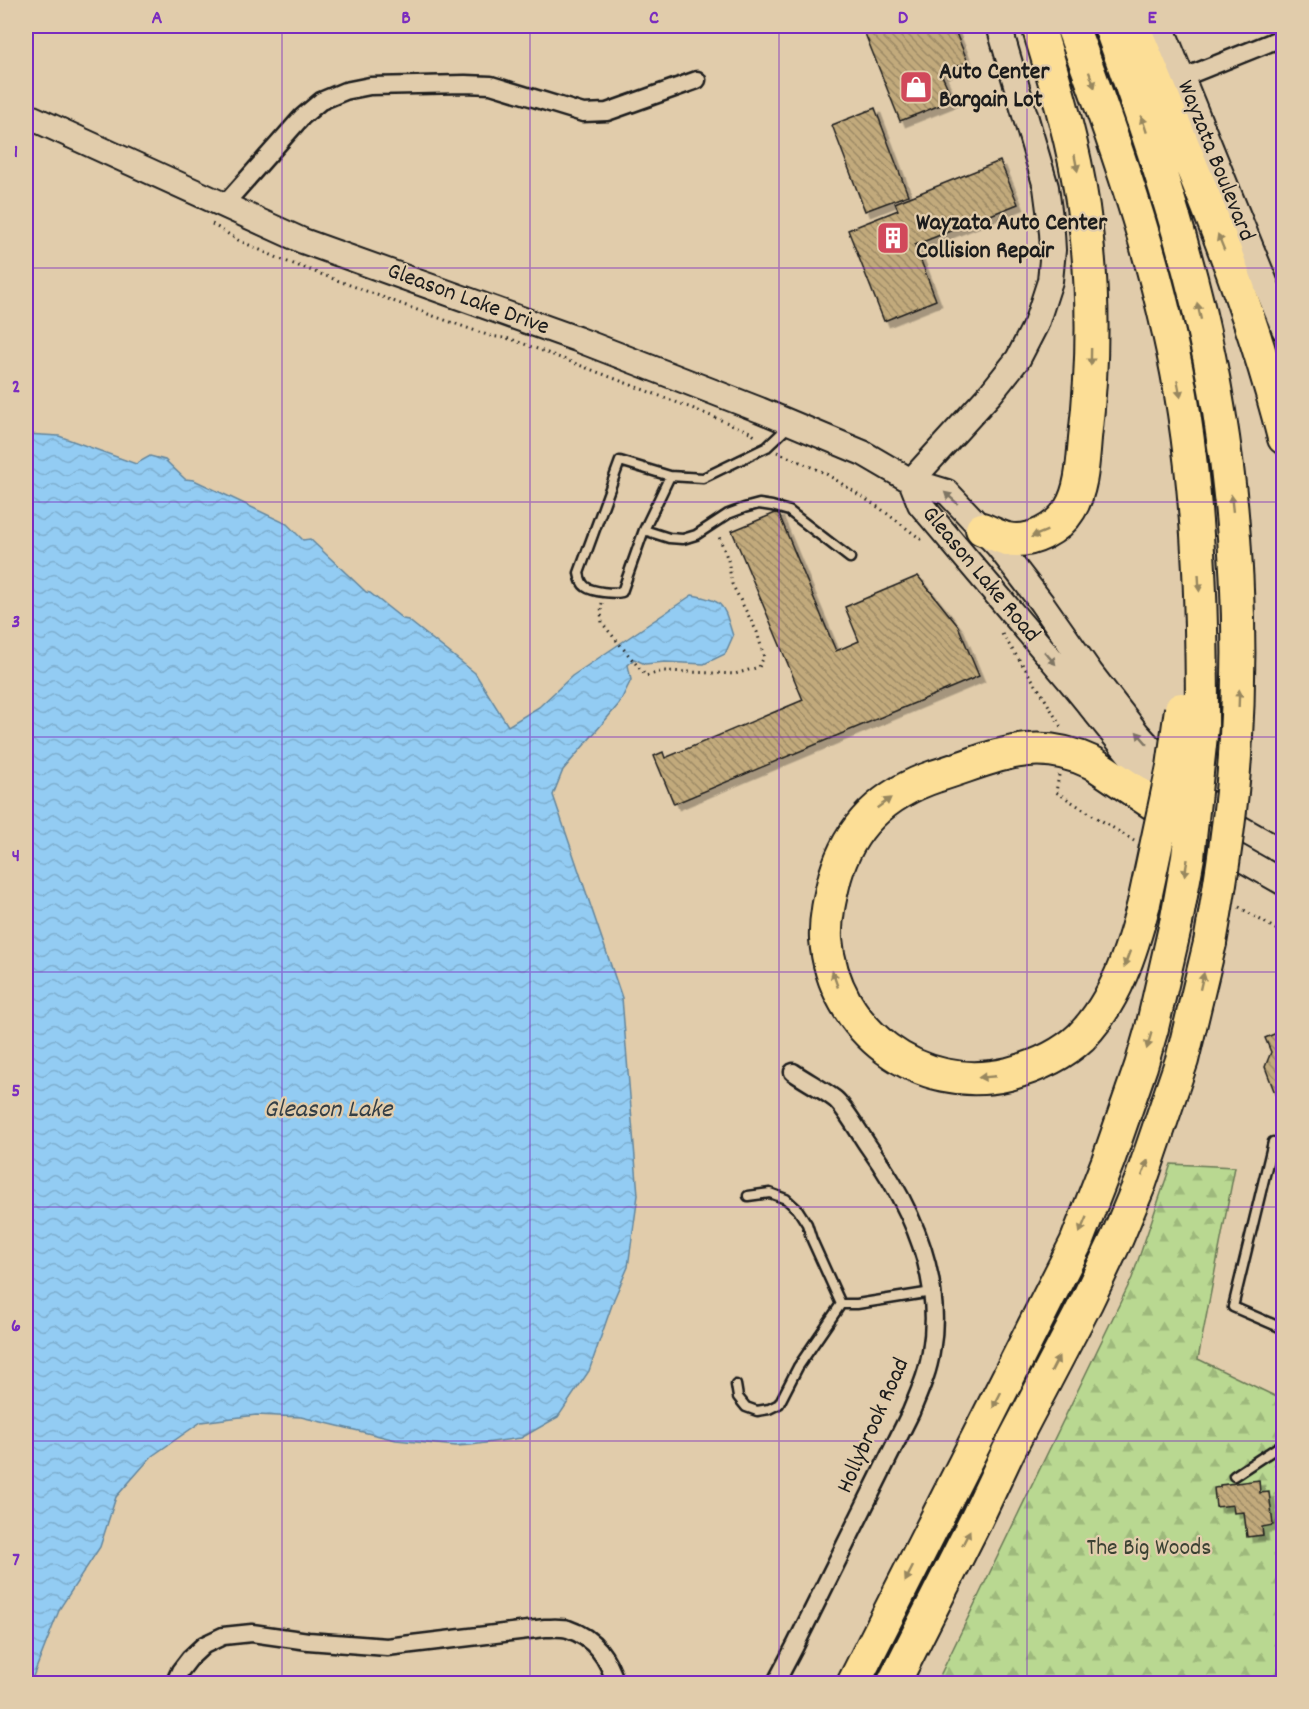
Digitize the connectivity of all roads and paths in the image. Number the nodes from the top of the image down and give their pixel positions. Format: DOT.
graph roads {
  1 [pos="999,26"];
  2 [pos="1038,26"];
  3 [pos="1072,26"];
  4 [pos="1110,26"];
  5 [pos="1133,26"];
  6 [pos="1161,26"];
  7 [pos="1284,36"];
  8 [pos="1182,78"];
  9 [pos="697,80"];
  10 [pos="26,115"];
  11 [pos="224,206"];
  12 [pos="1252,324"];
  13 [pos="1284,329"];
  14 [pos="1284,395"];
  15 [pos="694,409"];
  16 [pos="792,423"];
  17 [pos="1284,438"];
  18 [pos="767,447"];
  19 [pos="670,476"];
  20 [pos="911,481"];
  21 [pos="714,523"];
  22 [pos="982,529"];
  23 [pos="644,530"];
  24 [pos="928,546"];
  25 [pos="850,558"];
  26 [pos="604,592"];
  27 [pos="1000,632"];
  28 [pos="1192,718"];
  29 [pos="1063,734"];
  30 [pos="1203,835"];
  31 [pos="1284,853"];
  32 [pos="1284,883"];
  33 [pos="793,1072"];
  34 [pos="1284,1147"];
  35 [pos="748,1196"];
  36 [pos="933,1292"];
  37 [pos="841,1304"];
  38 [pos="1284,1329"];
  39 [pos="736,1384"];
  40 [pos="1284,1443"];
  41 [pos="1234,1476"];
  42 [pos="897,1677"];
  43 [pos="174,1683"];
  44 [pos="616,1683"];
  45 [pos="775,1683"];
  46 [pos="853,1683"];
  1 -- 20 [label="main road"];
  2 -- 22 [label="highway, one-way"];
  3 -- 28 [label="highway, one-way"];
  42 -- 4 [label="highway, one-way, bridge"];
  12 -- 5 [label="highway, one-way"];
  6 -- 8 [label="main road, Wayzata Boulevard"];
  7 -- 8 [label="street"];
  8 -- 13 [label="main road, Wayzata Boulevard"];
  9 -- 11 [label="street"];
  10 -- 11 [label="main road, Gleason Lake Drive"];
  11 -- 16 [label="main road, Gleason Lake Drive"];
  12 -- 14 [label="highway"];
  12 -- 17 [label="highway"];
  15 -- 18 [label="path"];
  16 -- 18 [label="lane"];
  16 -- 20 [label="main road, Gleason Lake Drive"];
  18 -- 19 [label="lane"];
  18 -- 24 [label="path"];
  19 -- 23 [label="lane"];
  19 -- 26 [label="lane"];
  22 -- 20 [label="main road, Gleason Lake Road, one-way"];
  20 -- 30 [label="main road, Gleason Lake Road, one-way"];
  21 -- 23 [label="lane"];
  21 -- 25 [label="lane"];
  21 -- 26 [label="path"];
  31 -- 22 [label="main road, Gleason Lake Road, one-way"];
  23 -- 26 [label="lane"];
  27 -- 29 [label="path"];
  28 -- 30 [label="highway, one-way, bridge"];
  28 -- 46 [label="highway, one-way, bridge"];
  30 -- 32 [label="main road, Gleason Lake Road"];
  33 -- 36 [label="street, Hollybrook Road"];
  34 -- 38 [label="lane"];
  35 -- 37 [label="lane"];
  36 -- 37 [label="lane"];
  36 -- 45 [label="street, Hollybrook Road"];
  37 -- 39 [label="lane"];
  40 -- 41 [label="lane"];
  43 -- 44 [label="street"];
}
